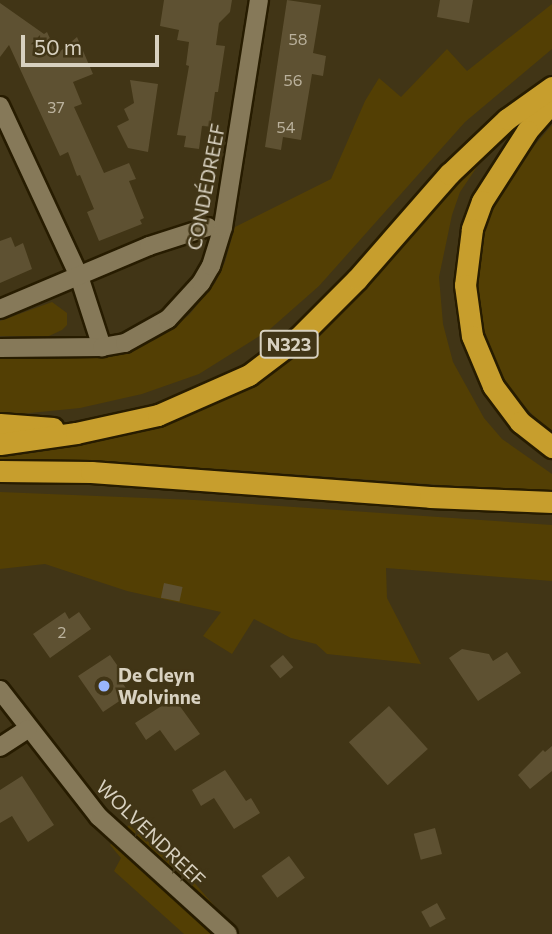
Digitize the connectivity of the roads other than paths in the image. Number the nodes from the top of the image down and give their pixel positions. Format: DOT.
graph roads {
  1 [pos="259,0"];
  2 [pos="552,87"];
  3 [pos="552,102"];
  4 [pos="0,106"];
  5 [pos="208,227"];
  6 [pos="79,276"];
  7 [pos="0,309"];
  8 [pos="102,346"];
  9 [pos="0,348"];
  10 [pos="0,424"];
  11 [pos="76,433"];
  12 [pos="0,444"];
  13 [pos="552,447"];
  14 [pos="0,471"];
  15 [pos="552,502"];
  16 [pos="0,690"];
  17 [pos="28,729"];
  18 [pos="0,747"];
  19 [pos="228,934"];
  1 -- 8 [label="street, CONDÉDREEF"];
  2 -- 11 [label="highway, N323"];
  3 -- 13 [label="highway"];
  4 -- 6 [label="street"];
  5 -- 6 [label="street, CONDÉDREEF"];
  6 -- 7 [label="street, CONDÉDREEF"];
  6 -- 8 [label="street"];
  8 -- 9 [label="street, CONDÉDREEF"];
  10 -- 11 [label="highway"];
  11 -- 12 [label="highway, N323"];
  14 -- 15 [label="highway"];
  16 -- 17 [label="street, WOLVENDREEF"];
  17 -- 18 [label="street"];
  17 -- 19 [label="street, WOLVENDREEF"];
}
